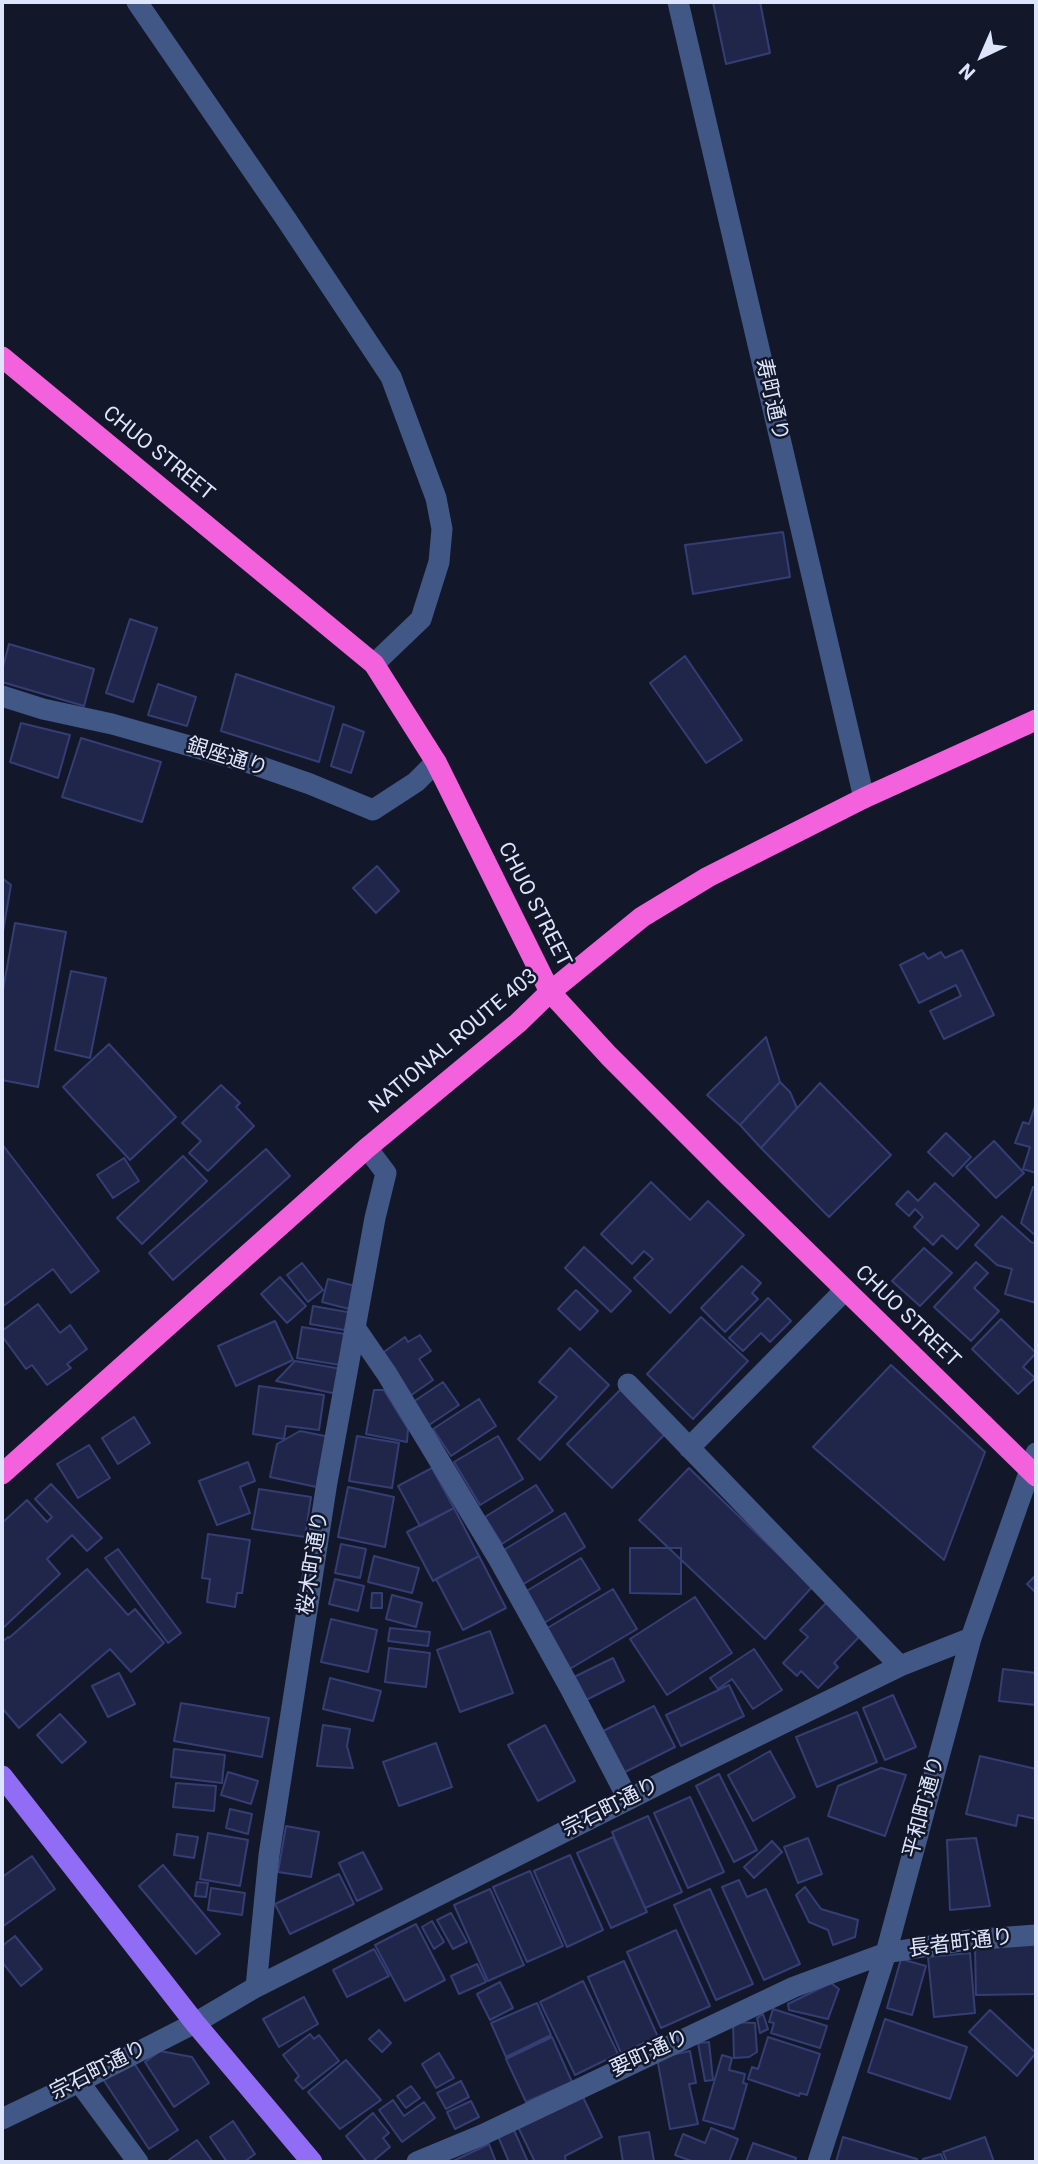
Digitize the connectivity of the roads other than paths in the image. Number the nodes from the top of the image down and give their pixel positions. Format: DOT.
graph roads {
  1 [pos="137,2"];
  2 [pos="678,2"];
  3 [pos="2,357"];
  4 [pos="374,664"];
  5 [pos="2,695"];
  6 [pos="1036,720"];
  7 [pos="436,762"];
  8 [pos="864,798"];
  9 [pos="550,992"];
  10 [pos="367,1148"];
  11 [pos="845,1290"];
  12 [pos="356,1329"];
  13 [pos="628,1384"];
  14 [pos="689,1448"];
  15 [pos="1034,1467"];
  16 [pos="2,1474"];
  17 [pos="971,1638"];
  18 [pos="900,1666"];
  19 [pos="2,1776"];
  20 [pos="628,1800"];
  21 [pos="1036,1936"];
  22 [pos="886,1953"];
  23 [pos="256,1987"];
  24 [pos="195,2023"];
  25 [pos="79,2082"];
  26 [pos="2,2119"];
  27 [pos="138,2162"];
  28 [pos="312,2162"];
  29 [pos="417,2162"];
  30 [pos="818,2162"];
  1 -- 4 [label="street"];
  2 -- 8 [label="street, 寿町通り"];
  3 -- 4 [label="highway, CHUO STREET"];
  4 -- 7 [label="highway, CHUO STREET"];
  5 -- 7 [label="street, 銀座通り"];
  6 -- 8 [label="highway, NATIONAL ROUTE 403"];
  7 -- 9 [label="highway, CHUO STREET"];
  8 -- 9 [label="highway, NATIONAL ROUTE 403"];
  9 -- 10 [label="highway, NATIONAL ROUTE 403"];
  9 -- 11 [label="highway, CHUO STREET"];
  10 -- 12 [label="street, 桜木町通り"];
  10 -- 16 [label="highway, NATIONAL ROUTE 403"];
  11 -- 14 [label="street"];
  11 -- 15 [label="highway, CHUO STREET"];
  12 -- 20 [label="street"];
  12 -- 23 [label="street, 桜木町通り"];
  13 -- 14 [label="street"];
  14 -- 18 [label="street"];
  15 -- 17 [label="street, 平和町通り"];
  17 -- 18 [label="street, 宗石町通り"];
  17 -- 22 [label="street, 平和町通り"];
  18 -- 20 [label="street, 宗石町通り"];
  19 -- 24 [label="main road"];
  20 -- 23 [label="street, 宗石町通り"];
  21 -- 22 [label="street, 長者町通り"];
  22 -- 29 [label="street, 要町通り"];
  22 -- 30 [label="street, 平和町通り"];
  23 -- 24 [label="street, 宗石町通り"];
  24 -- 25 [label="street, 宗石町通り"];
  24 -- 28 [label="main road"];
  25 -- 26 [label="street, 宗石町通り"];
  25 -- 27 [label="street"];
}
